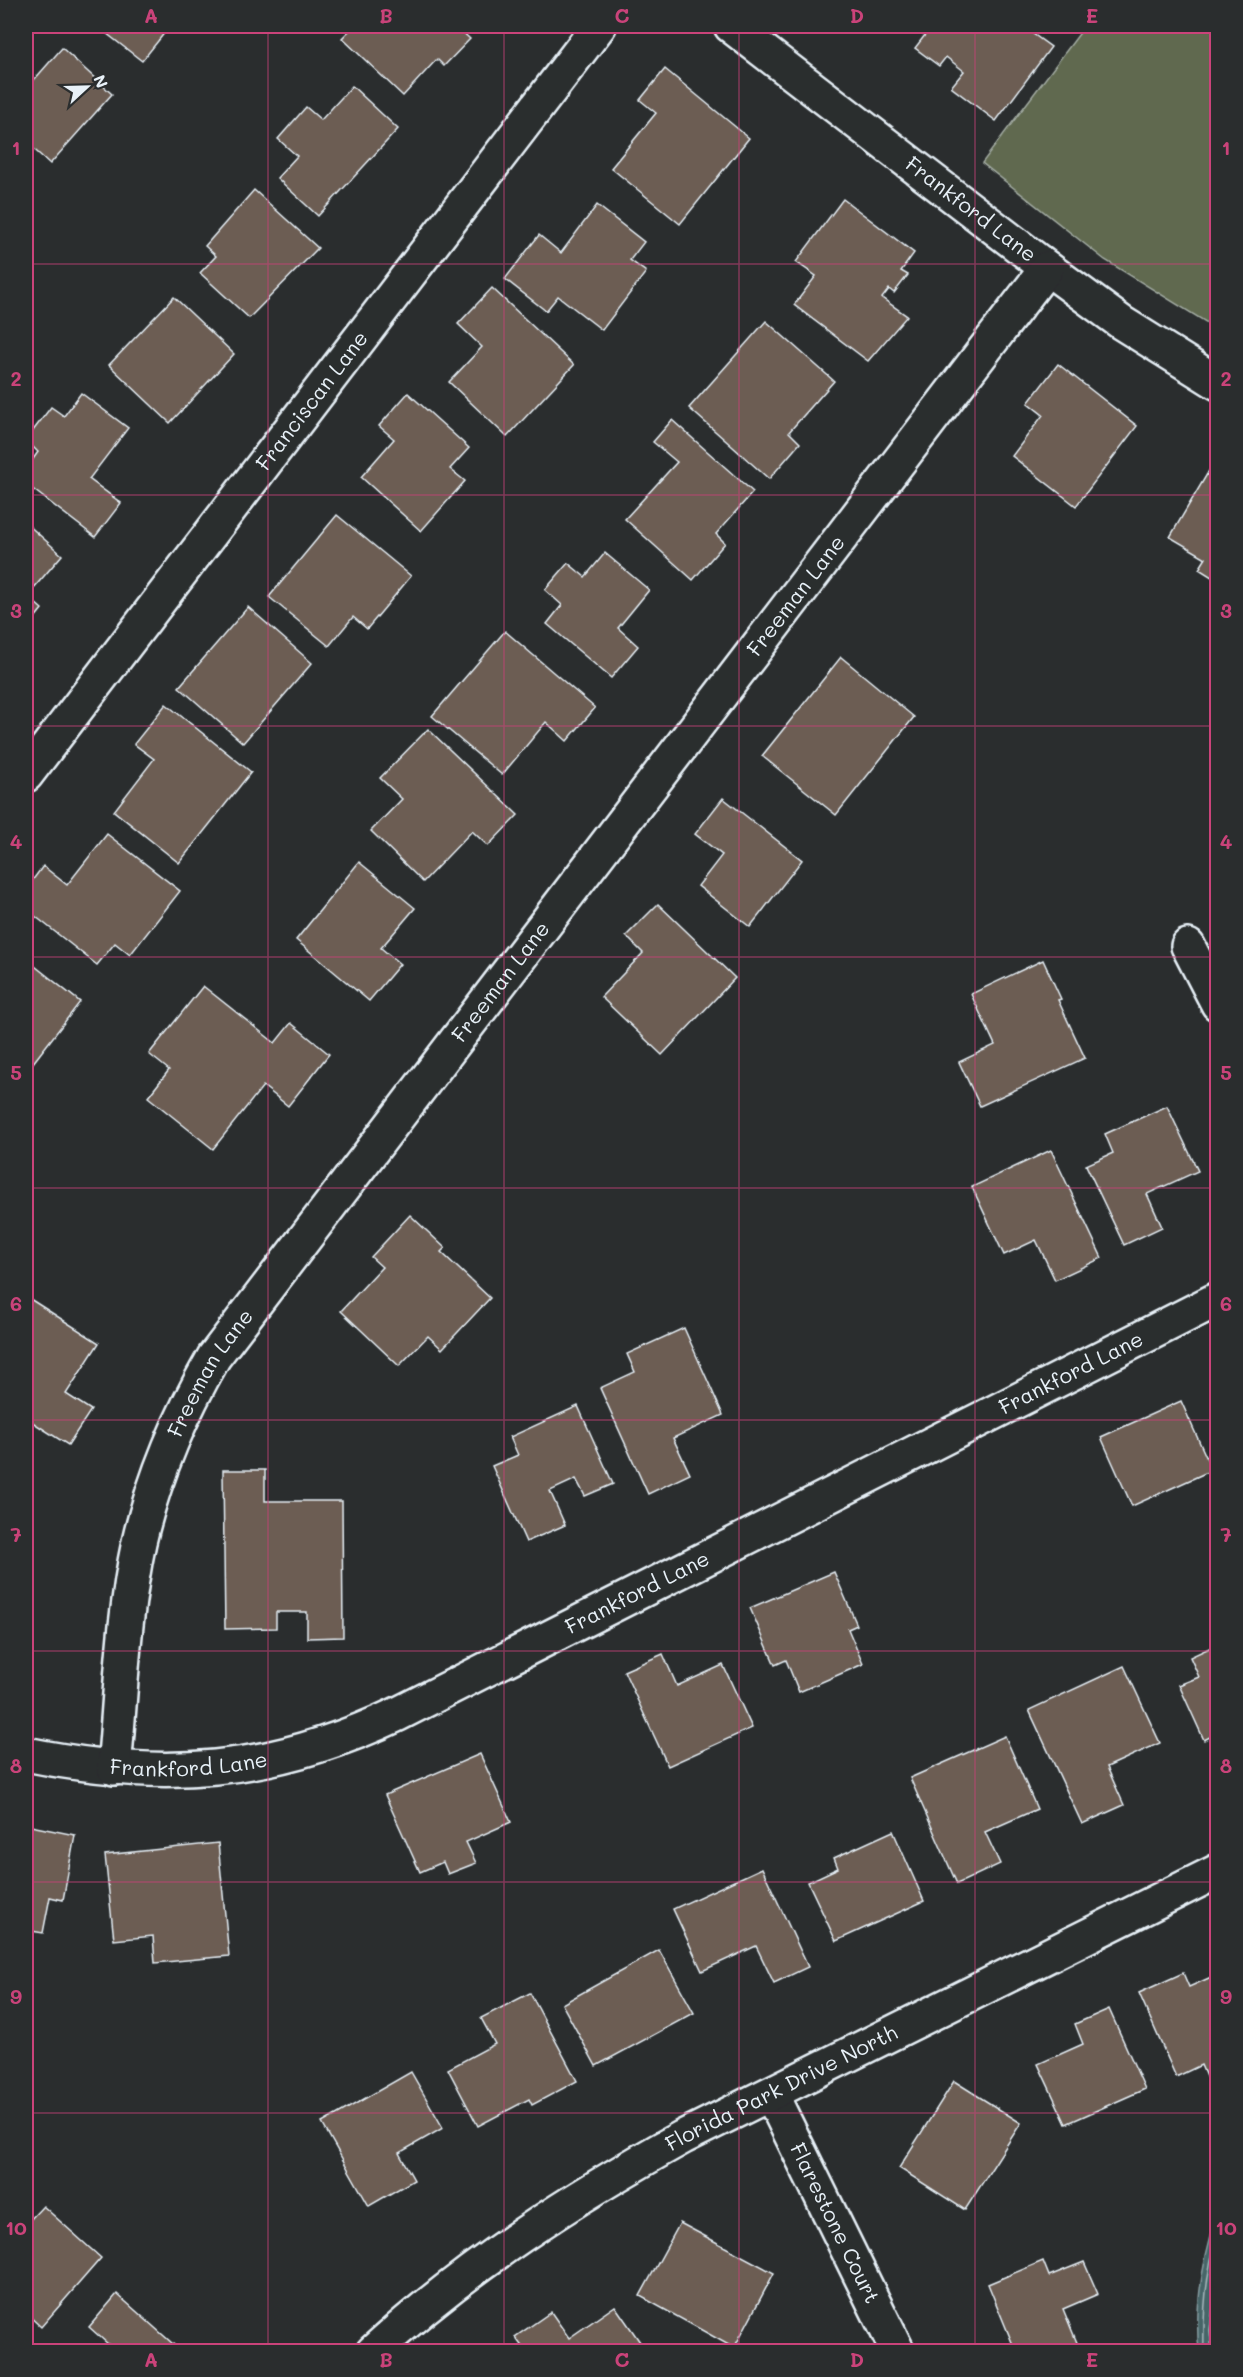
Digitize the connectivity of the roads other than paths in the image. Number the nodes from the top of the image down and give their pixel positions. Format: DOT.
graph roads {
  1 [pos="599,26"];
  2 [pos="731,26"];
  3 [pos="1047,268"];
  4 [pos="1218,383"];
  5 [pos="26,775"];
  6 [pos="1188,946"];
  7 [pos="1218,1004"];
  8 [pos="1218,1299"];
  9 [pos="26,1754"];
  10 [pos="114,1768"];
  11 [pos="1218,1871"];
  12 [pos="771,2094"];
  13 [pos="373,2352"];
  14 [pos="898,2352"];
  1 -- 5 [label="street, Franciscan Lane"];
  2 -- 3 [label="street, Frankford Lane"];
  3 -- 4 [label="street, Frankford Lane"];
  3 -- 10 [label="street, Freeman Lane"];
  6 -- 7 [label="street"];
  8 -- 10 [label="street, Frankford Lane"];
  9 -- 10 [label="street, Frankford Lane"];
  11 -- 12 [label="street, Florida Park Drive North"];
  12 -- 13 [label="street, Florida Park Drive North"];
  12 -- 14 [label="street, Flarestone Court"];
}
